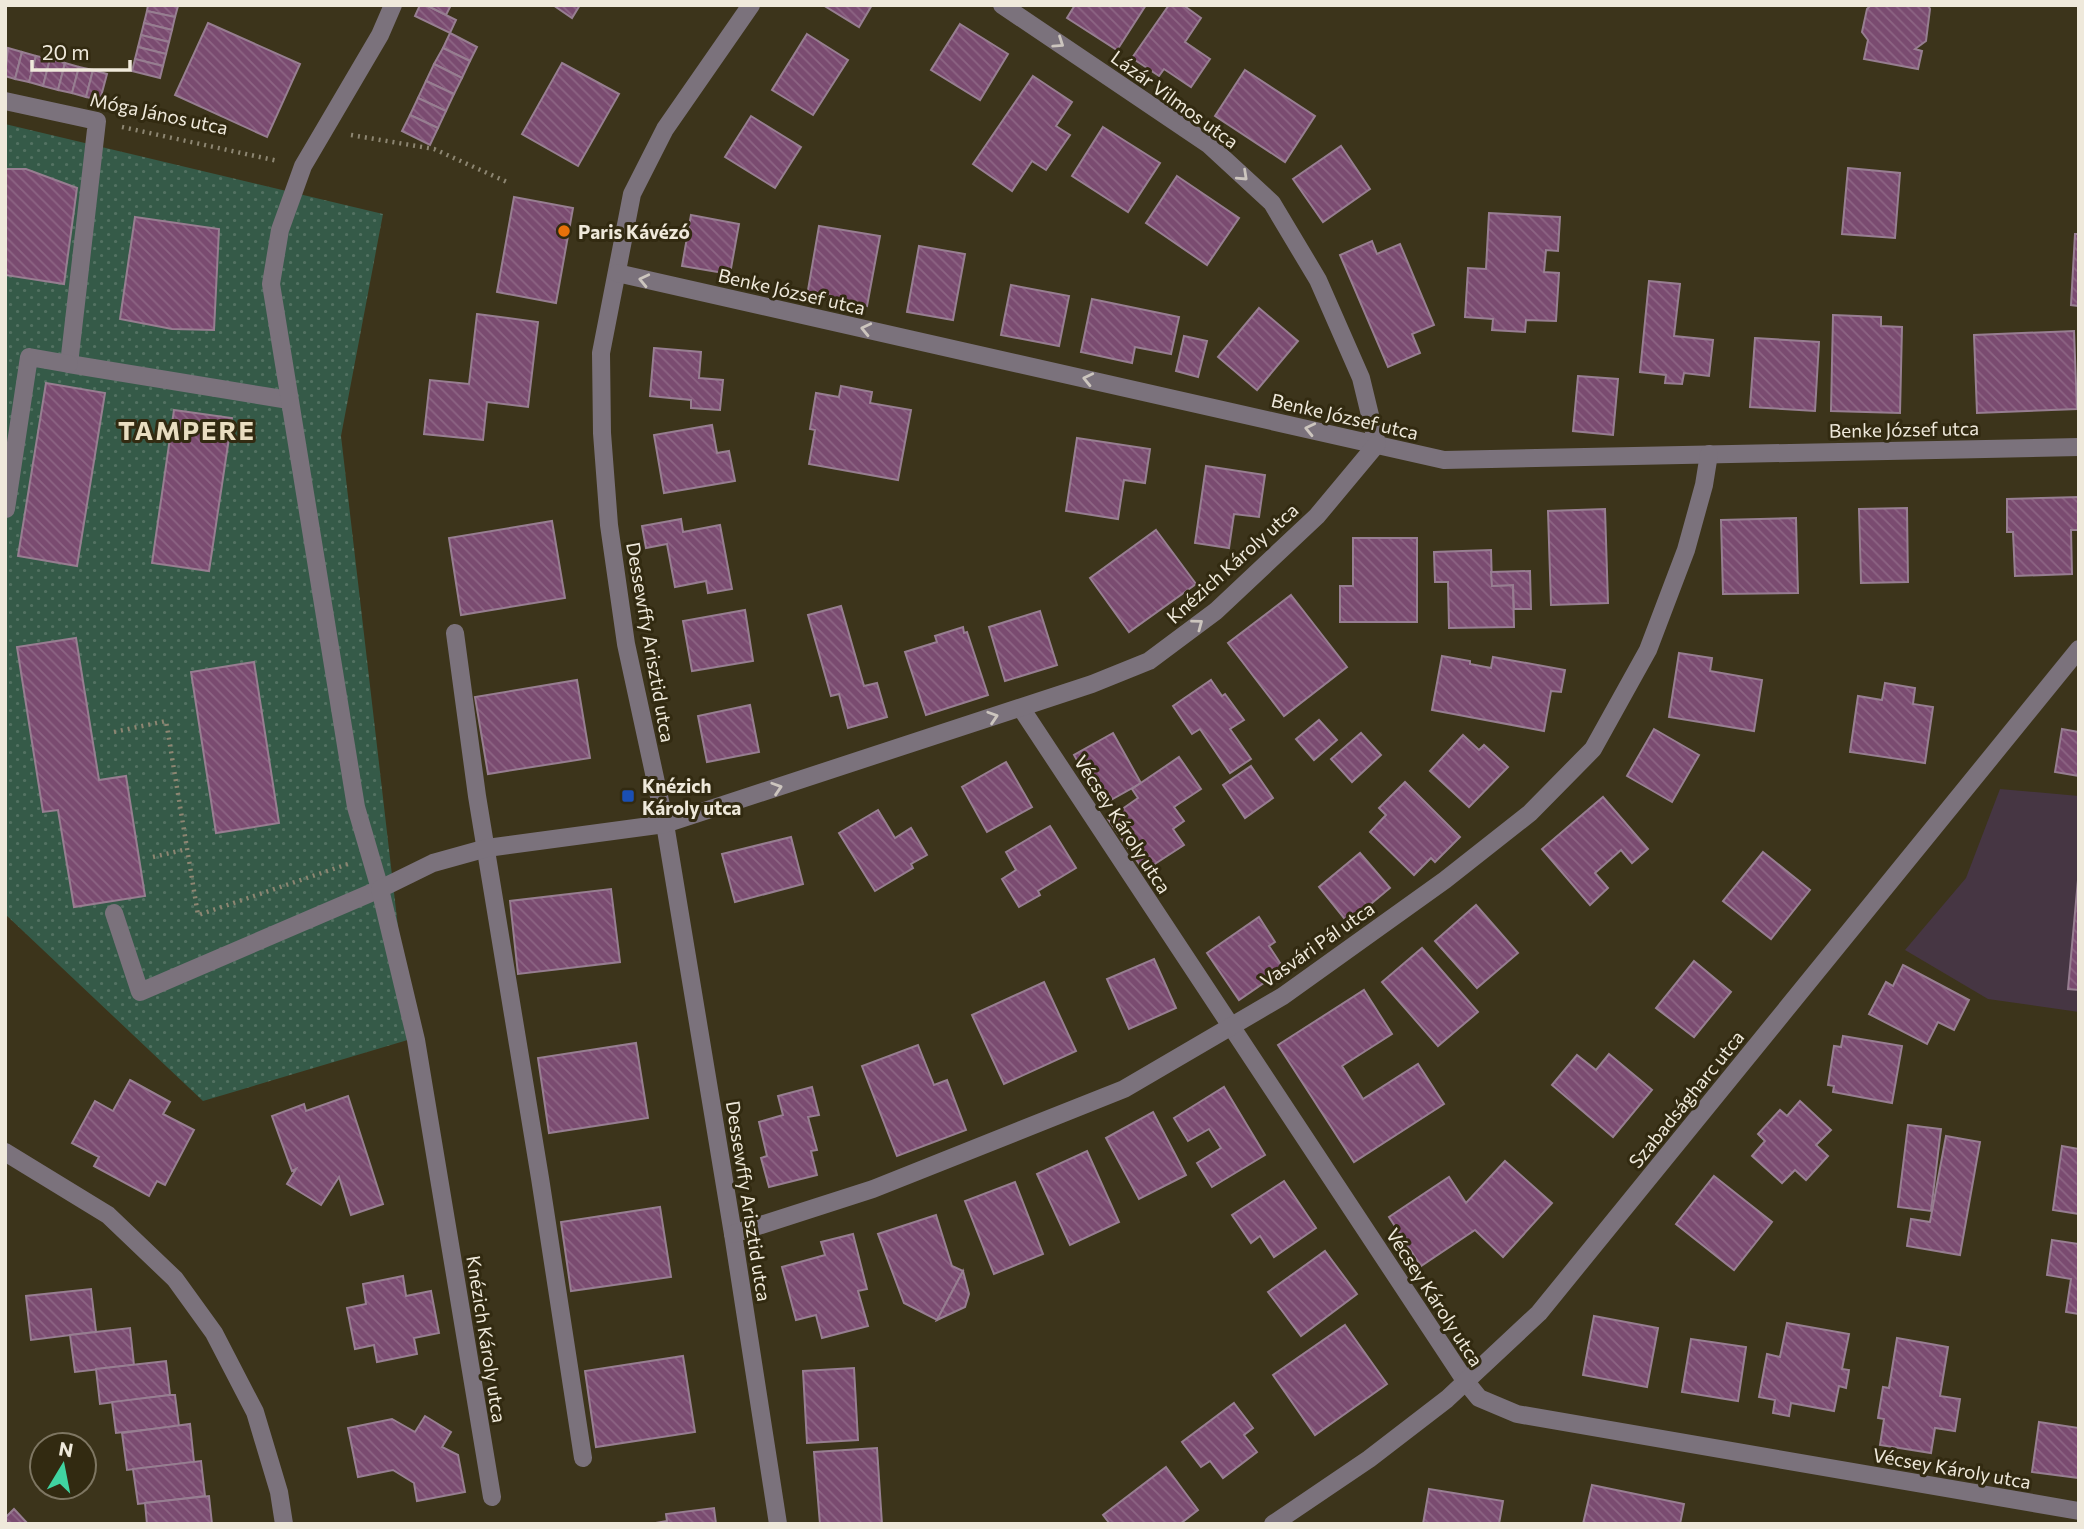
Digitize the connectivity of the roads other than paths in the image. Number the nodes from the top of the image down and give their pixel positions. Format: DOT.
graph roads {
  1 [pos="393,5"];
  2 [pos="751,5"];
  3 [pos="1002,5"];
  4 [pos="5,101"];
  5 [pos="617,273"];
  6 [pos="69,364"];
  7 [pos="289,400"];
  8 [pos="1377,444"];
  9 [pos="2079,447"];
  10 [pos="1709,454"];
  11 [pos="6,509"];
  12 [pos="455,633"];
  13 [pos="2079,649"];
  14 [pos="1021,708"];
  15 [pos="665,824"];
  16 [pos="487,848"];
  17 [pos="380,889"];
  18 [pos="114,912"];
  19 [pos="1231,1026"];
  20 [pos="5,1152"];
  21 [pos="733,1234"];
  22 [pos="1466,1382"];
  23 [pos="583,1458"];
  24 [pos="492,1497"];
  25 [pos="2079,1511"];
  26 [pos="284,1524"];
  27 [pos="778,1524"];
  28 [pos="1273,1524"];
  1 -- 7 [label="street"];
  2 -- 5 [label="street, Dessewffy Arisztid utca"];
  3 -- 8 [label="street, Lázár Vilmos utca, one-way"];
  4 -- 6 [label="street, Móga János utca"];
  8 -- 5 [label="street, Benke József utca, one-way"];
  5 -- 15 [label="street, Dessewffy Arisztid utca"];
  6 -- 7 [label="street"];
  6 -- 11 [label="street"];
  7 -- 17 [label="street"];
  8 -- 10 [label="street, Benke József utca"];
  14 -- 8 [label="street, Knézich Károly utca, one-way"];
  9 -- 10 [label="street, Benke József utca"];
  10 -- 19 [label="street, Vasvári Pál utca"];
  12 -- 16 [label="street"];
  13 -- 22 [label="street, Szabadságharc utca"];
  15 -- 14 [label="street, Knézich Károly utca, one-way"];
  14 -- 19 [label="street, Vécsey Károly utca"];
  15 -- 16 [label="street, Knézich Károly utca"];
  15 -- 21 [label="street, Dessewffy Arisztid utca"];
  16 -- 17 [label="street, Knézich Károly utca"];
  16 -- 23 [label="street"];
  17 -- 18 [label="street"];
  17 -- 24 [label="street, Knézich Károly utca"];
  19 -- 21 [label="street, Vasvári Pál utca"];
  19 -- 22 [label="street, Vécsey Károly utca"];
  20 -- 26 [label="street"];
  21 -- 27 [label="street, Dessewffy Arisztid utca"];
  22 -- 25 [label="street, Vécsey Károly utca"];
  22 -- 28 [label="street, Szabadságharc utca"];
}
